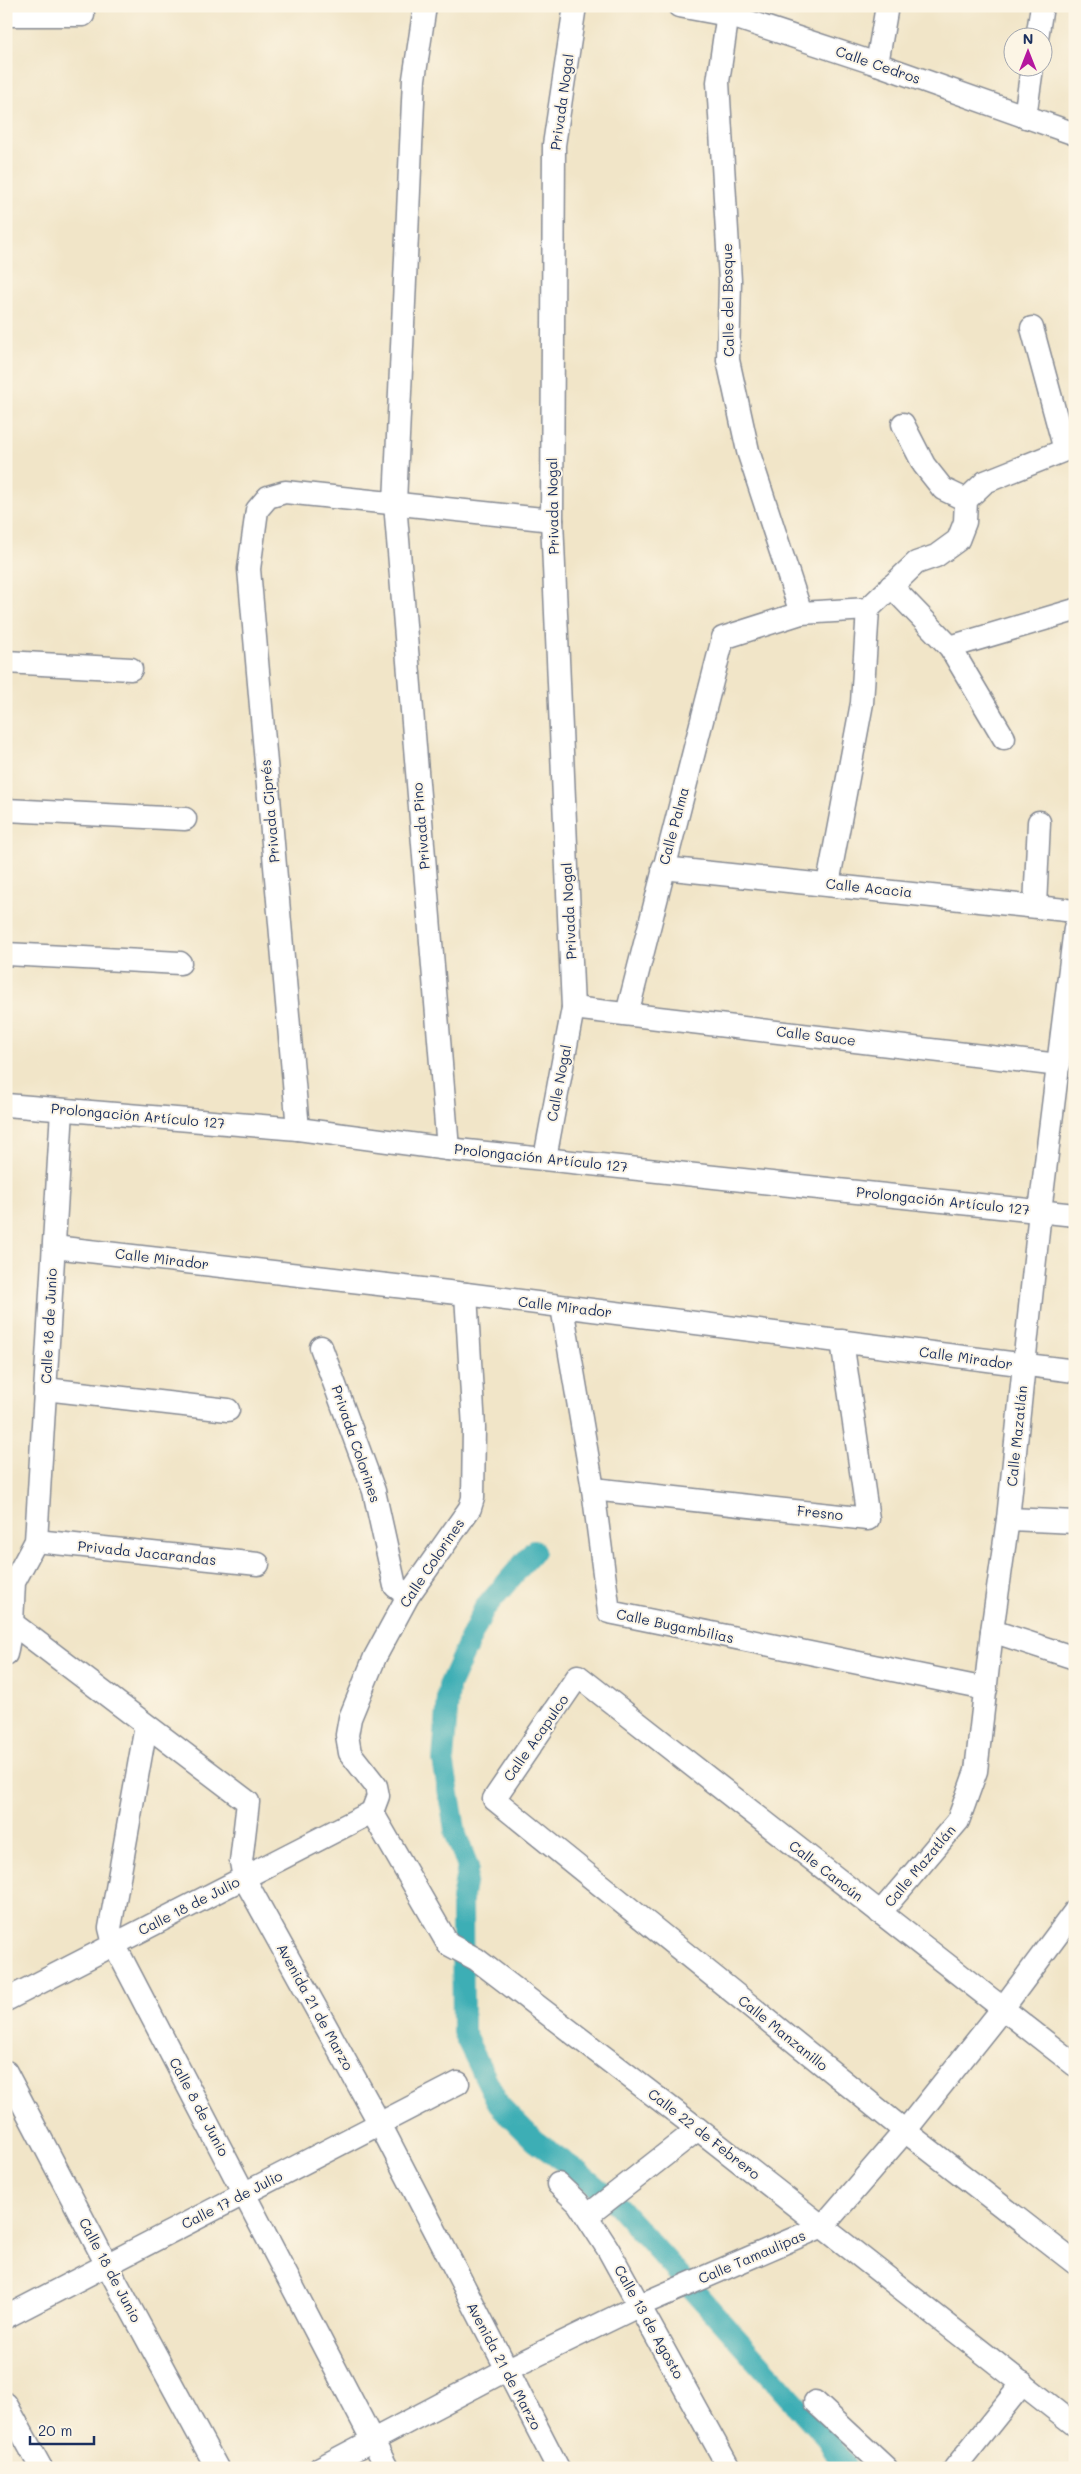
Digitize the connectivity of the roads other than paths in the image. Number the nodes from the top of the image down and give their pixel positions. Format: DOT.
graph roads {
  1 [pos="424,6"];
  2 [pos="575,6"];
  3 [pos="680,6"];
  4 [pos="888,6"];
  5 [pos="1042,6"];
  6 [pos="728,11"];
  7 [pos="6,15"];
  8 [pos="83,15"];
  9 [pos="1039,28"];
  10 [pos="877,64"];
  11 [pos="1031,78"];
  12 [pos="1025,117"];
  13 [pos="1075,134"];
  14 [pos="1032,328"];
  15 [pos="903,424"];
  16 [pos="966,500"];
  17 [pos="395,504"];
  18 [pos="552,520"];
  19 [pos="891,586"];
  20 [pos="868,609"];
  21 [pos="1075,610"];
  22 [pos="801,613"];
  23 [pos="950,647"];
  24 [pos="6,662"];
  25 [pos="131,669"];
  26 [pos="1004,738"];
  27 [pos="6,810"];
  28 [pos="185,819"];
  29 [pos="1039,822"];
  30 [pos="663,868"];
  31 [pos="828,884"];
  32 [pos="1035,906"];
  33 [pos="1075,911"];
  34 [pos="1075,928"];
  35 [pos="6,954"];
  36 [pos="180,963"];
  37 [pos="1070,1002"];
  38 [pos="573,1008"];
  39 [pos="627,1014"];
  40 [pos="1059,1065"];
  41 [pos="6,1105"];
  42 [pos="62,1110"];
  43 [pos="298,1129"];
  44 [pos="448,1149"];
  45 [pos="546,1158"];
  46 [pos="1040,1211"];
  47 [pos="1075,1215"];
  48 [pos="54,1247"];
  49 [pos="466,1294"];
  50 [pos="562,1307"];
  51 [pos="842,1341"];
  52 [pos="321,1347"];
  53 [pos="1024,1366"];
  54 [pos="1075,1371"];
  55 [pos="45,1389"];
  56 [pos="228,1410"];
  57 [pos="593,1489"];
  58 [pos="1008,1519"];
  59 [pos="1075,1522"];
  60 [pos="36,1541"];
  61 [pos="258,1564"];
  62 [pos="408,1596"];
  63 [pos="12,1623"];
  64 [pos="992,1631"];
  65 [pos="6,1654"];
  66 [pos="1075,1658"];
  67 [pos="578,1676"];
  68 [pos="986,1689"];
  69 [pos="146,1726"];
  70 [pos="494,1799"];
  71 [pos="372,1812"];
  72 [pos="244,1878"];
  73 [pos="1075,1911"];
  74 [pos="880,1913"];
  75 [pos="114,1944"];
  76 [pos="6,2000"];
  77 [pos="1002,2008"];
  78 [pos="1075,2065"];
  79 [pos="6,2072"];
  80 [pos="458,2083"];
  81 [pos="380,2124"];
  82 [pos="698,2129"];
  83 [pos="905,2131"];
  84 [pos="558,2184"];
  85 [pos="244,2193"];
  86 [pos="587,2216"];
  87 [pos="823,2226"];
  88 [pos="1075,2263"];
  89 [pos="107,2265"];
  90 [pos="640,2305"];
  91 [pos="6,2317"];
  92 [pos="506,2370"];
  93 [pos="1023,2384"];
  94 [pos="815,2402"];
  95 [pos="6,2404"];
  96 [pos="1075,2425"];
  97 [pos="372,2440"];
  98 [pos="40,2468"];
  99 [pos="217,2468"];
  100 [pos="320,2468"];
  101 [pos="387,2468"];
  102 [pos="558,2468"];
  103 [pos="729,2468"];
  104 [pos="886,2468"];
  105 [pos="955,2468"];
  1 -- 17 [label="street, Privada Pino"];
  2 -- 18 [label="street, Privada Nogal"];
  3 -- 6 [label="street, Calle Cedros"];
  4 -- 10 [label="street"];
  5 -- 9 [label="street"];
  6 -- 10 [label="street, Calle Cedros"];
  6 -- 22 [label="street, Calle del Bosque"];
  7 -- 8 [label="street"];
  10 -- 12 [label="street, Calle Cedros"];
  11 -- 12 [label="street"];
  12 -- 13 [label="street, Calle Cedros"];
  14 -- 16 [label="street"];
  15 -- 16 [label="street"];
  16 -- 19 [label="street"];
  17 -- 18 [label="street"];
  17 -- 43 [label="street, Privada Ciprés"];
  17 -- 44 [label="street, Privada Pino"];
  18 -- 38 [label="street, Privada Nogal"];
  19 -- 20 [label="street"];
  19 -- 23 [label="street"];
  20 -- 22 [label="street"];
  20 -- 31 [label="street"];
  21 -- 23 [label="street"];
  22 -- 30 [label="street, Calle Palma"];
  23 -- 26 [label="street"];
  24 -- 25 [label="street"];
  27 -- 28 [label="street"];
  29 -- 32 [label="street"];
  30 -- 31 [label="street, Calle Acacia"];
  30 -- 39 [label="street, Calle Palma"];
  31 -- 32 [label="street, Calle Acacia"];
  32 -- 33 [label="street, Calle Acacia"];
  34 -- 37 [label="street, Calle Mazatlán"];
  35 -- 36 [label="street"];
  37 -- 40 [label="street, Calle Mazatlán"];
  38 -- 39 [label="street, Calle Sauce"];
  38 -- 45 [label="street, Calle Nogal"];
  39 -- 40 [label="street, Calle Sauce"];
  40 -- 46 [label="street, Calle Mazatlán"];
  41 -- 42 [label="street, Prolongación Artículo 127"];
  42 -- 43 [label="street, Prolongación Artículo 127"];
  42 -- 48 [label="street, Calle 18 de Junio"];
  43 -- 44 [label="street, Prolongación Artículo 127"];
  44 -- 45 [label="street, Prolongación Artículo 127"];
  45 -- 46 [label="street, Prolongación Artículo 127"];
  46 -- 47 [label="street, Prolongación Artículo 127"];
  46 -- 53 [label="street, Calle Mazatlán"];
  48 -- 49 [label="street, Calle Mirador"];
  48 -- 55 [label="street, Calle 18 de Junio"];
  49 -- 50 [label="street, Calle Mirador"];
  49 -- 62 [label="street, Calle Colorines"];
  50 -- 51 [label="street, Calle Mirador"];
  50 -- 57 [label="street, Calle Bugambilias"];
  51 -- 53 [label="street, Calle Mirador"];
  51 -- 57 [label="street, Fresno"];
  52 -- 62 [label="street, Privada Colorines"];
  53 -- 54 [label="street, Calle Mirador"];
  53 -- 58 [label="street, Calle Mazatlán"];
  55 -- 56 [label="street"];
  55 -- 60 [label="street, Calle 18 de Junio"];
  57 -- 68 [label="street, Calle Bugambilias"];
  58 -- 59 [label="street"];
  58 -- 64 [label="street, Calle Mazatlán"];
  60 -- 61 [label="street, Privada Jacarandas"];
  60 -- 63 [label="street"];
  62 -- 71 [label="street, Calle Colorines"];
  63 -- 65 [label="street"];
  63 -- 69 [label="street, Avenida 21 de Marzo"];
  64 -- 66 [label="street"];
  64 -- 68 [label="street, Calle Mazatlán"];
  67 -- 70 [label="street, Calle Acapulco"];
  67 -- 74 [label="street, Calle Cancún"];
  68 -- 74 [label="street, Calle Mazatlán"];
  69 -- 72 [label="street, Avenida 21 de Marzo"];
  69 -- 75 [label="street, Calle 8 de Junio"];
  70 -- 83 [label="street, Calle Manzanillo"];
  71 -- 72 [label="street, Calle 18 de Julio"];
  71 -- 82 [label="street, Calle 22 de Febrero"];
  72 -- 75 [label="street, Calle 18 de Julio"];
  72 -- 81 [label="street, Avenida 21 de Marzo"];
  73 -- 77 [label="street, Calle Tamaulipas"];
  74 -- 77 [label="street, Calle Cancún"];
  75 -- 76 [label="street, Calle 18 de Julio"];
  75 -- 85 [label="street, Calle 8 de Junio"];
  77 -- 78 [label="street, Calle Cancún"];
  77 -- 83 [label="street, Calle Tamaulipas"];
  79 -- 89 [label="street, Calle 18 de Junio"];
  80 -- 81 [label="street, Calle 17 de Julio"];
  81 -- 85 [label="street, Calle 17 de Julio"];
  81 -- 92 [label="street, Avenida 21 de Marzo"];
  82 -- 86 [label="street"];
  82 -- 87 [label="street, Calle 22 de Febrero"];
  83 -- 87 [label="street, Calle Tamaulipas"];
  83 -- 88 [label="street, Calle Manzanillo"];
  84 -- 86 [label="street, Calle 13 de Agosto"];
  85 -- 89 [label="street, Calle 17 de Julio"];
  85 -- 97 [label="street, Calle 8 de Junio"];
  86 -- 90 [label="street, Calle 13 de Agosto"];
  87 -- 90 [label="street, Calle Tamaulipas"];
  87 -- 93 [label="street, Calle 22 de Febrero"];
  89 -- 91 [label="street, Calle 17 de Julio"];
  89 -- 99 [label="street, Calle 18 de Junio"];
  90 -- 92 [label="street, Calle Tamaulipas"];
  90 -- 103 [label="street, Calle 13 de Agosto"];
  92 -- 97 [label="street, Calle Tamaulipas"];
  92 -- 102 [label="street, Avenida 21 de Marzo"];
  93 -- 96 [label="street, Calle 22 de Febrero"];
  93 -- 105 [label="street"];
  94 -- 104 [label="street"];
  95 -- 98 [label="street"];
  97 -- 100 [label="street, Calle Tamaulipas"];
  97 -- 101 [label="street, Calle 8 de Junio"];
}
